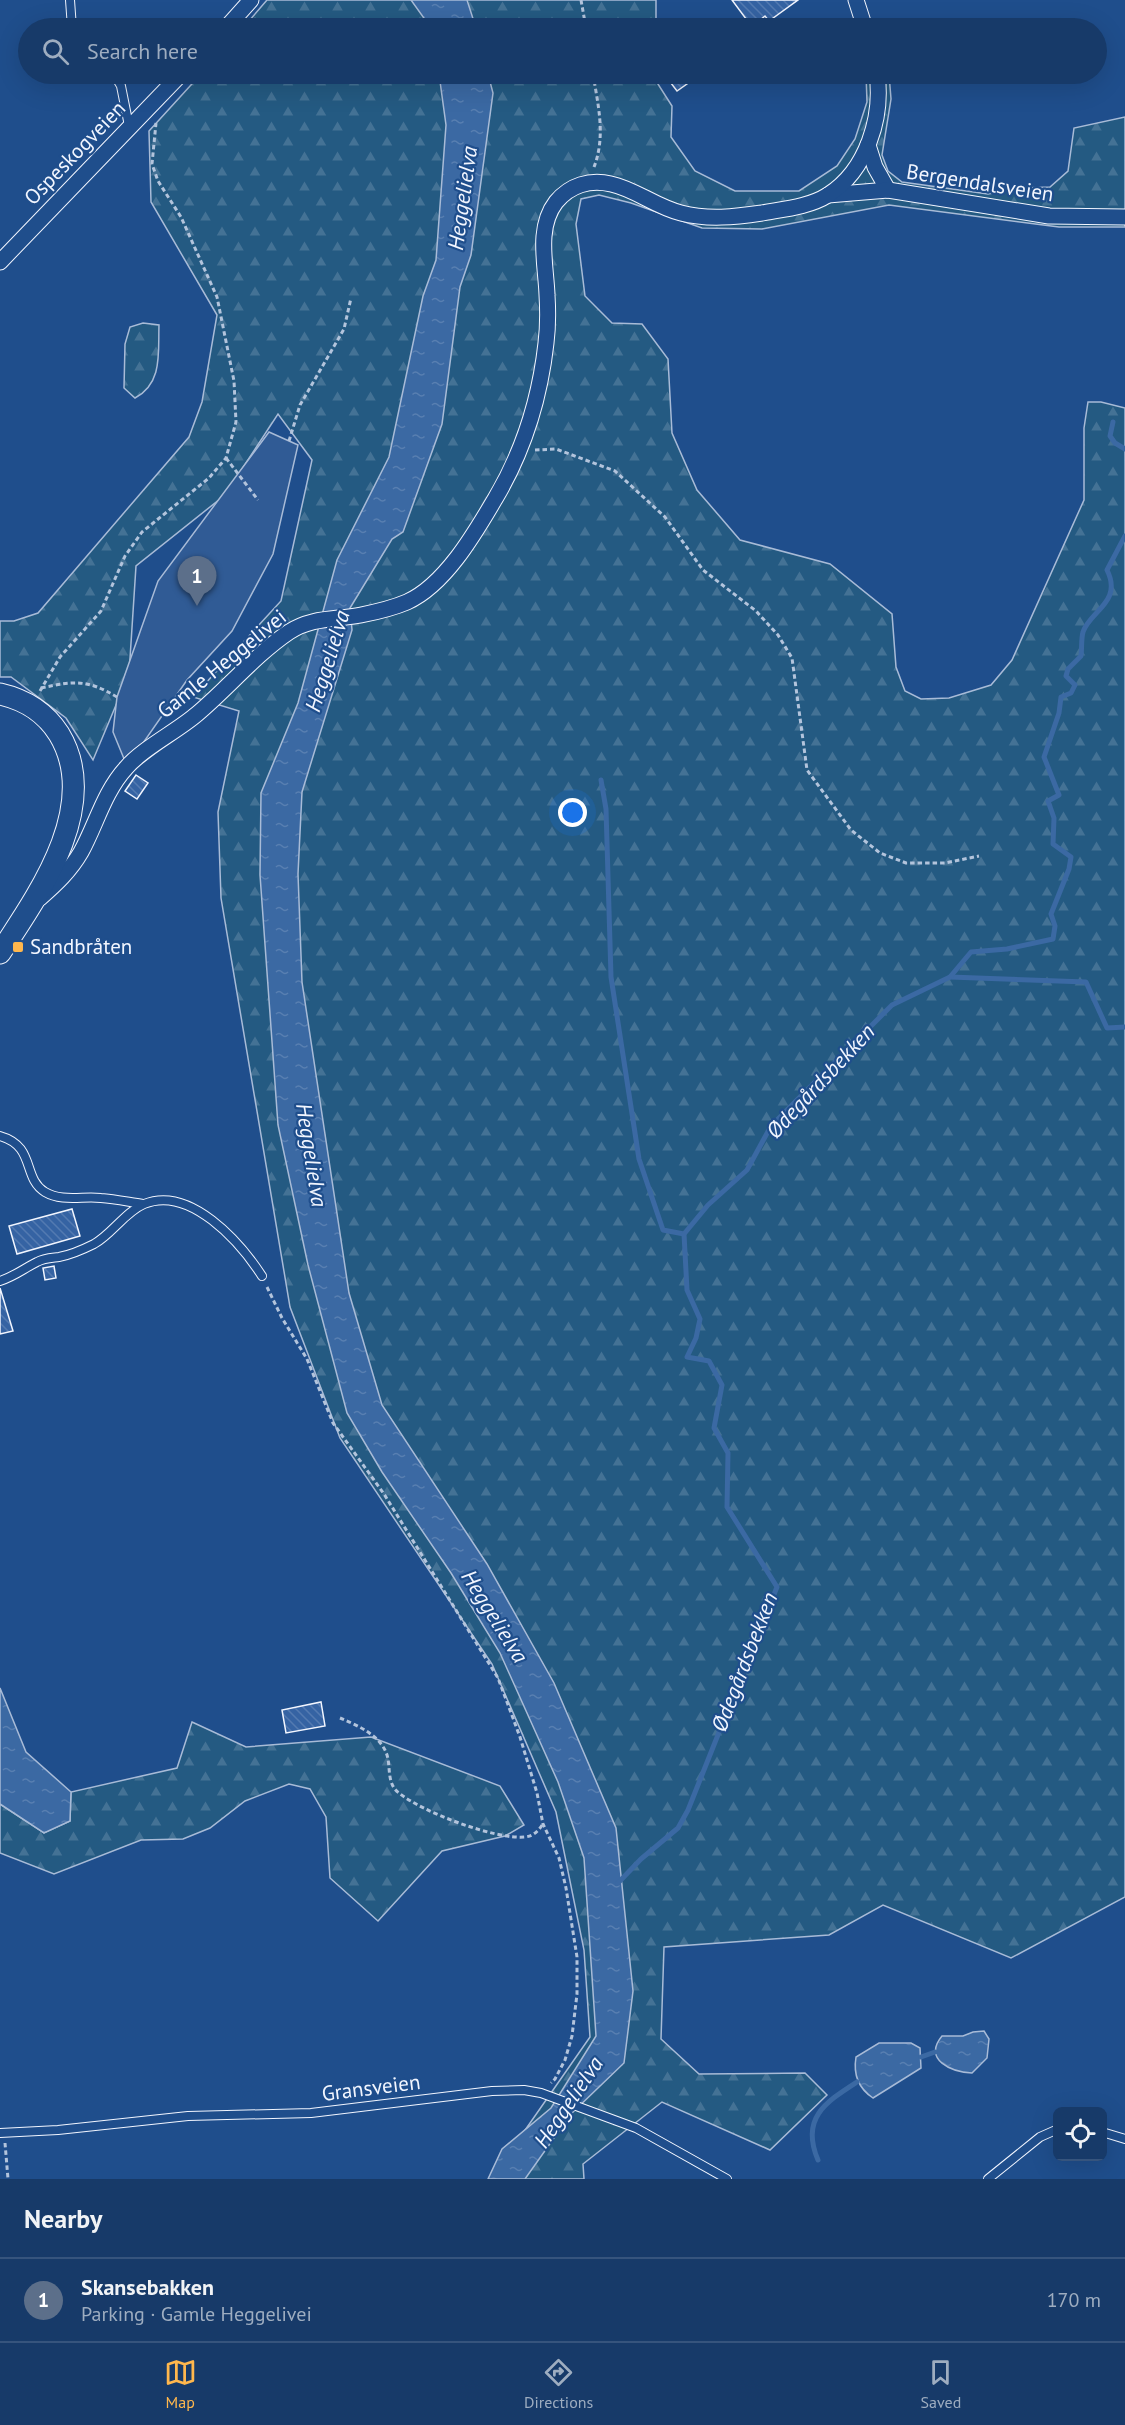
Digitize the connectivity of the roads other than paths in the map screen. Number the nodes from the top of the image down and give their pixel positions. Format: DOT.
graph roads {
  1 [pos="70,0"];
  2 [pos="251,0"];
  3 [pos="856,0"];
  4 [pos="71,18"];
  5 [pos="235,18"];
  6 [pos="862,18"];
  7 [pos="120,84"];
  8 [pos="171,84"];
  9 [pos="877,84"];
  10 [pos="129,126"];
  11 [pos="868,145"];
  12 [pos="888,190"];
  13 [pos="828,195"];
  14 [pos="1125,217"];
  15 [pos="0,262"];
  16 [pos="0,694"];
  17 [pos="31,906"];
  18 [pos="0,953"];
  19 [pos="0,1136"];
  20 [pos="143,1204"];
  21 [pos="262,1276"];
  22 [pos="0,1281"];
  23 [pos="1053,2131"];
  24 [pos="3,2133"];
  25 [pos="1107,2134"];
  26 [pos="1125,2139"];
  27 [pos="727,2179"];
  28 [pos="988,2179"];
  1 -- 4 [label="lane"];
  2 -- 5 [label="street"];
  3 -- 6 [label="street"];
  7 -- 10 [label="lane"];
  8 -- 10 [label="street, Ospeskogveien"];
  9 -- 11 [label="street"];
  10 -- 15 [label="street, Ospeskogveien"];
  11 -- 12 [label="street"];
  11 -- 13 [label="street"];
  12 -- 13 [label="street, Bergendalsveien"];
  12 -- 14 [label="street, Bergendalsveien"];
  13 -- 17 [label="street, Gamle Heggelivei"];
  16 -- 17 [label="street"];
  17 -- 18 [label="street"];
  19 -- 20 [label="lane"];
  20 -- 21 [label="lane"];
  20 -- 22 [label="lane"];
  23 -- 28 [label="lane"];
  24 -- 27 [label="lane, Gransveien"];
  25 -- 26 [label="lane"];
}
